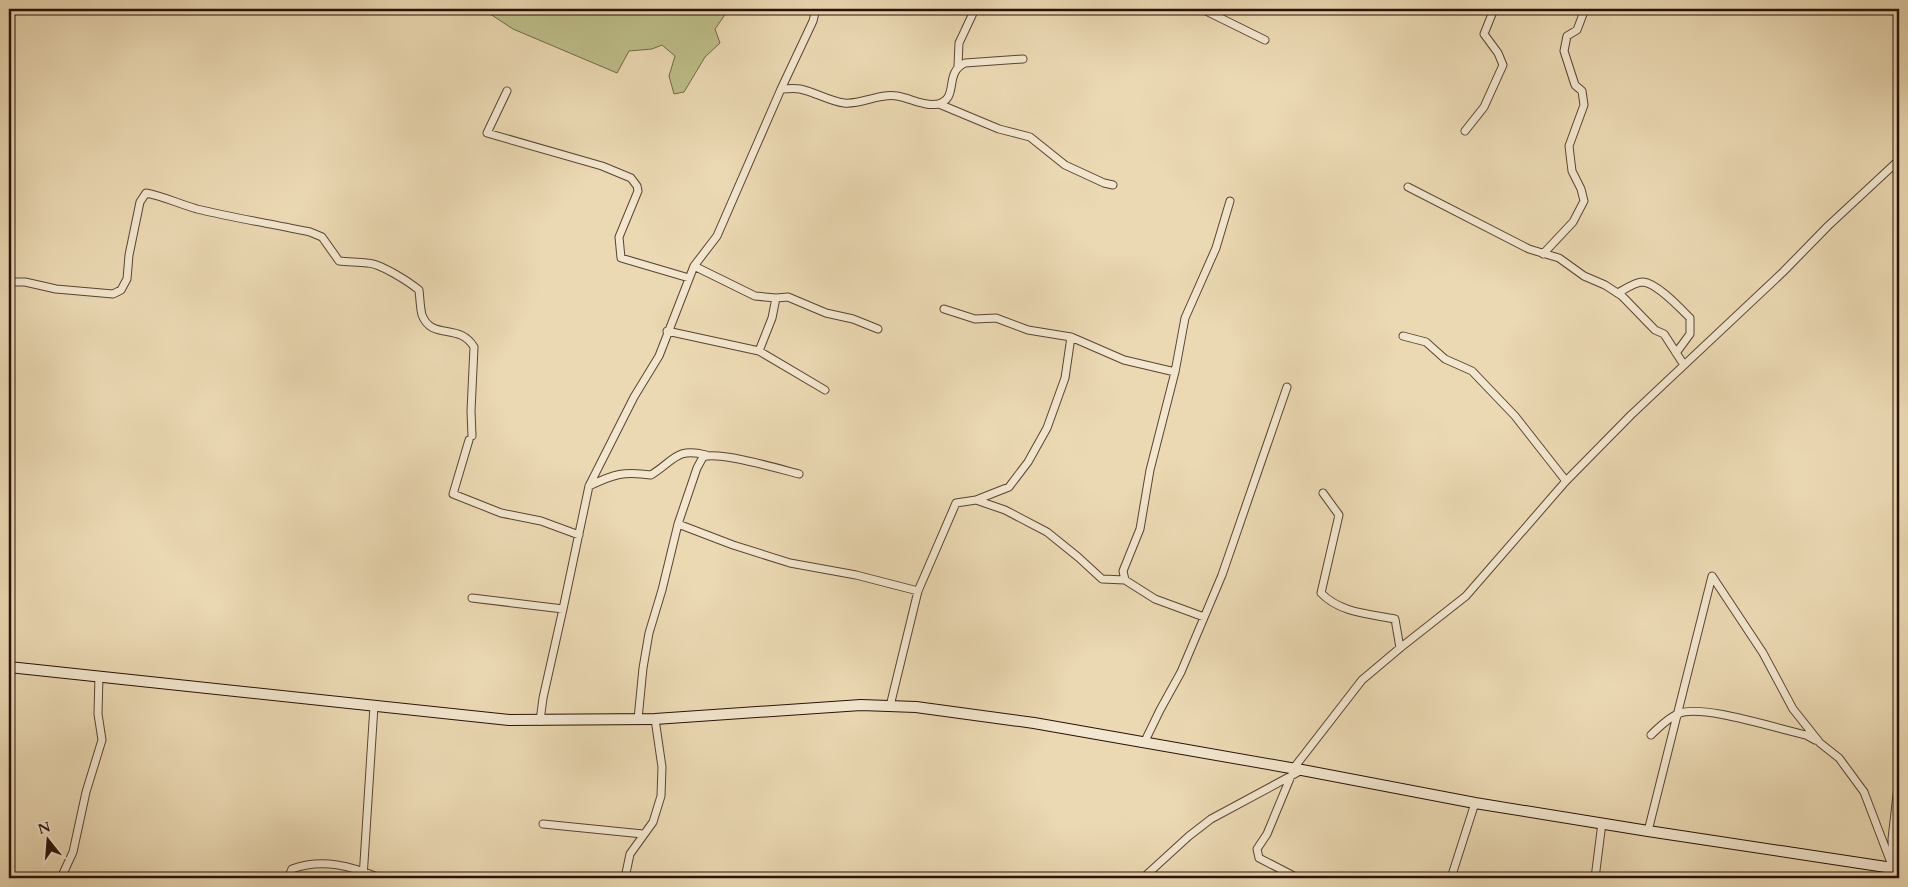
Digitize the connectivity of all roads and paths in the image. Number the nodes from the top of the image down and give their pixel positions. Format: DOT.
graph roads {
  1 [pos="816,9"];
  2 [pos="975,9"];
  3 [pos="1202,9"];
  4 [pos="1494,9"];
  5 [pos="1585,9"];
  6 [pos="1265,40"];
  7 [pos="1022,59"];
  8 [pos="958,66"];
  9 [pos="781,89"];
  10 [pos="507,91"];
  11 [pos="939,104"];
  12 [pos="1465,131"];
  13 [pos="1899,160"];
  14 [pos="1112,185"];
  15 [pos="1408,187"];
  16 [pos="1230,202"];
  17 [pos="1543,254"];
  18 [pos="694,266"];
  19 [pos="689,278"];
  20 [pos="9,282"];
  21 [pos="1618,294"];
  22 [pos="776,298"];
  23 [pos="944,310"];
  24 [pos="878,329"];
  25 [pos="667,330"];
  26 [pos="1403,336"];
  27 [pos="1071,337"];
  28 [pos="759,351"];
  29 [pos="1676,353"];
  30 [pos="1684,366"];
  31 [pos="1175,372"];
  32 [pos="1287,387"];
  33 [pos="825,390"];
  34 [pos="706,456"];
  35 [pos="799,474"];
  36 [pos="1566,481"];
  37 [pos="589,486"];
  38 [pos="1323,493"];
  39 [pos="976,500"];
  40 [pos="678,524"];
  41 [pos="578,535"];
  42 [pos="1125,580"];
  43 [pos="918,591"];
  44 [pos="472,598"];
  45 [pos="563,609"];
  46 [pos="1204,617"];
  47 [pos="1400,648"];
  48 [pos="9,667"];
  49 [pos="99,676"];
  50 [pos="374,706"];
  51 [pos="890,706"];
  52 [pos="1678,713"];
  53 [pos="638,719"];
  54 [pos="655,719"];
  55 [pos="540,721"];
  56 [pos="1651,736"];
  57 [pos="1820,743"];
  58 [pos="1144,744"];
  59 [pos="1295,772"];
  60 [pos="1899,777"];
  61 [pos="1475,802"];
  62 [pos="1602,823"];
  63 [pos="543,824"];
  64 [pos="1648,832"];
  65 [pos="643,834"];
  66 [pos="1896,869"];
  67 [pos="363,875"];
  68 [pos="62,878"];
  69 [pos="288,878"];
  70 [pos="380,878"];
  71 [pos="625,878"];
  72 [pos="1143,878"];
  73 [pos="1293,878"];
  74 [pos="1451,878"];
  75 [pos="1595,878"];
  1 -- 9 [label="street"];
  2 -- 8 [label="street"];
  3 -- 6 [label="street"];
  4 -- 12 [label="street"];
  5 -- 17 [label="street"];
  7 -- 8 [label="street"];
  8 -- 11 [label="street"];
  9 -- 11 [label="street"];
  9 -- 18 [label="street"];
  10 -- 19 [label="street"];
  11 -- 14 [label="street"];
  13 -- 30 [label="street"];
  15 -- 17 [label="street"];
  16 -- 31 [label="street"];
  17 -- 21 [label="street"];
  18 -- 19 [label="street"];
  18 -- 22 [label="street"];
  19 -- 25 [label="street"];
  20 -- 41 [label="street"];
  21 -- 29 [label="street"];
  21 -- 29 [label="street"];
  22 -- 24 [label="street"];
  22 -- 28 [label="street"];
  23 -- 27 [label="street"];
  25 -- 28 [label="street"];
  25 -- 37 [label="street"];
  26 -- 36 [label="street"];
  27 -- 31 [label="street"];
  27 -- 39 [label="street"];
  28 -- 33 [label="street"];
  29 -- 30 [label="street"];
  30 -- 36 [label="street"];
  31 -- 42 [label="street"];
  32 -- 46 [label="street"];
  34 -- 35 [label="street"];
  34 -- 37 [label="street"];
  34 -- 40 [label="street"];
  36 -- 47 [label="street"];
  37 -- 41 [label="street"];
  38 -- 47 [label="street"];
  39 -- 42 [label="street"];
  39 -- 43 [label="street"];
  40 -- 43 [label="street"];
  40 -- 53 [label="street"];
  41 -- 45 [label="street"];
  42 -- 46 [label="street"];
  43 -- 51 [label="street"];
  44 -- 45 [label="street"];
  45 -- 55 [label="street"];
  46 -- 58 [label="street"];
  47 -- 59 [label="street"];
  48 -- 49 [label="main road"];
  49 -- 50 [label="main road"];
  49 -- 68 [label="street"];
  50 -- 55 [label="main road"];
  50 -- 67 [label="street"];
  51 -- 54 [label="main road"];
  51 -- 58 [label="main road"];
  52 -- 56 [label="street"];
  52 -- 57 [label="street"];
  52 -- 57 [label="street"];
  52 -- 64 [label="street"];
  53 -- 54 [label="main road"];
  53 -- 55 [label="main road"];
  54 -- 65 [label="street"];
  57 -- 66 [label="street"];
  58 -- 59 [label="main road"];
  59 -- 61 [label="main road"];
  59 -- 72 [label="street"];
  59 -- 73 [label="street"];
  60 -- 66 [label="street"];
  61 -- 62 [label="main road"];
  61 -- 74 [label="street"];
  62 -- 64 [label="main road"];
  62 -- 75 [label="street"];
  63 -- 65 [label="street"];
  64 -- 66 [label="main road"];
  65 -- 71 [label="street"];
  67 -- 69 [label="street"];
  67 -- 70 [label="street"];
}
